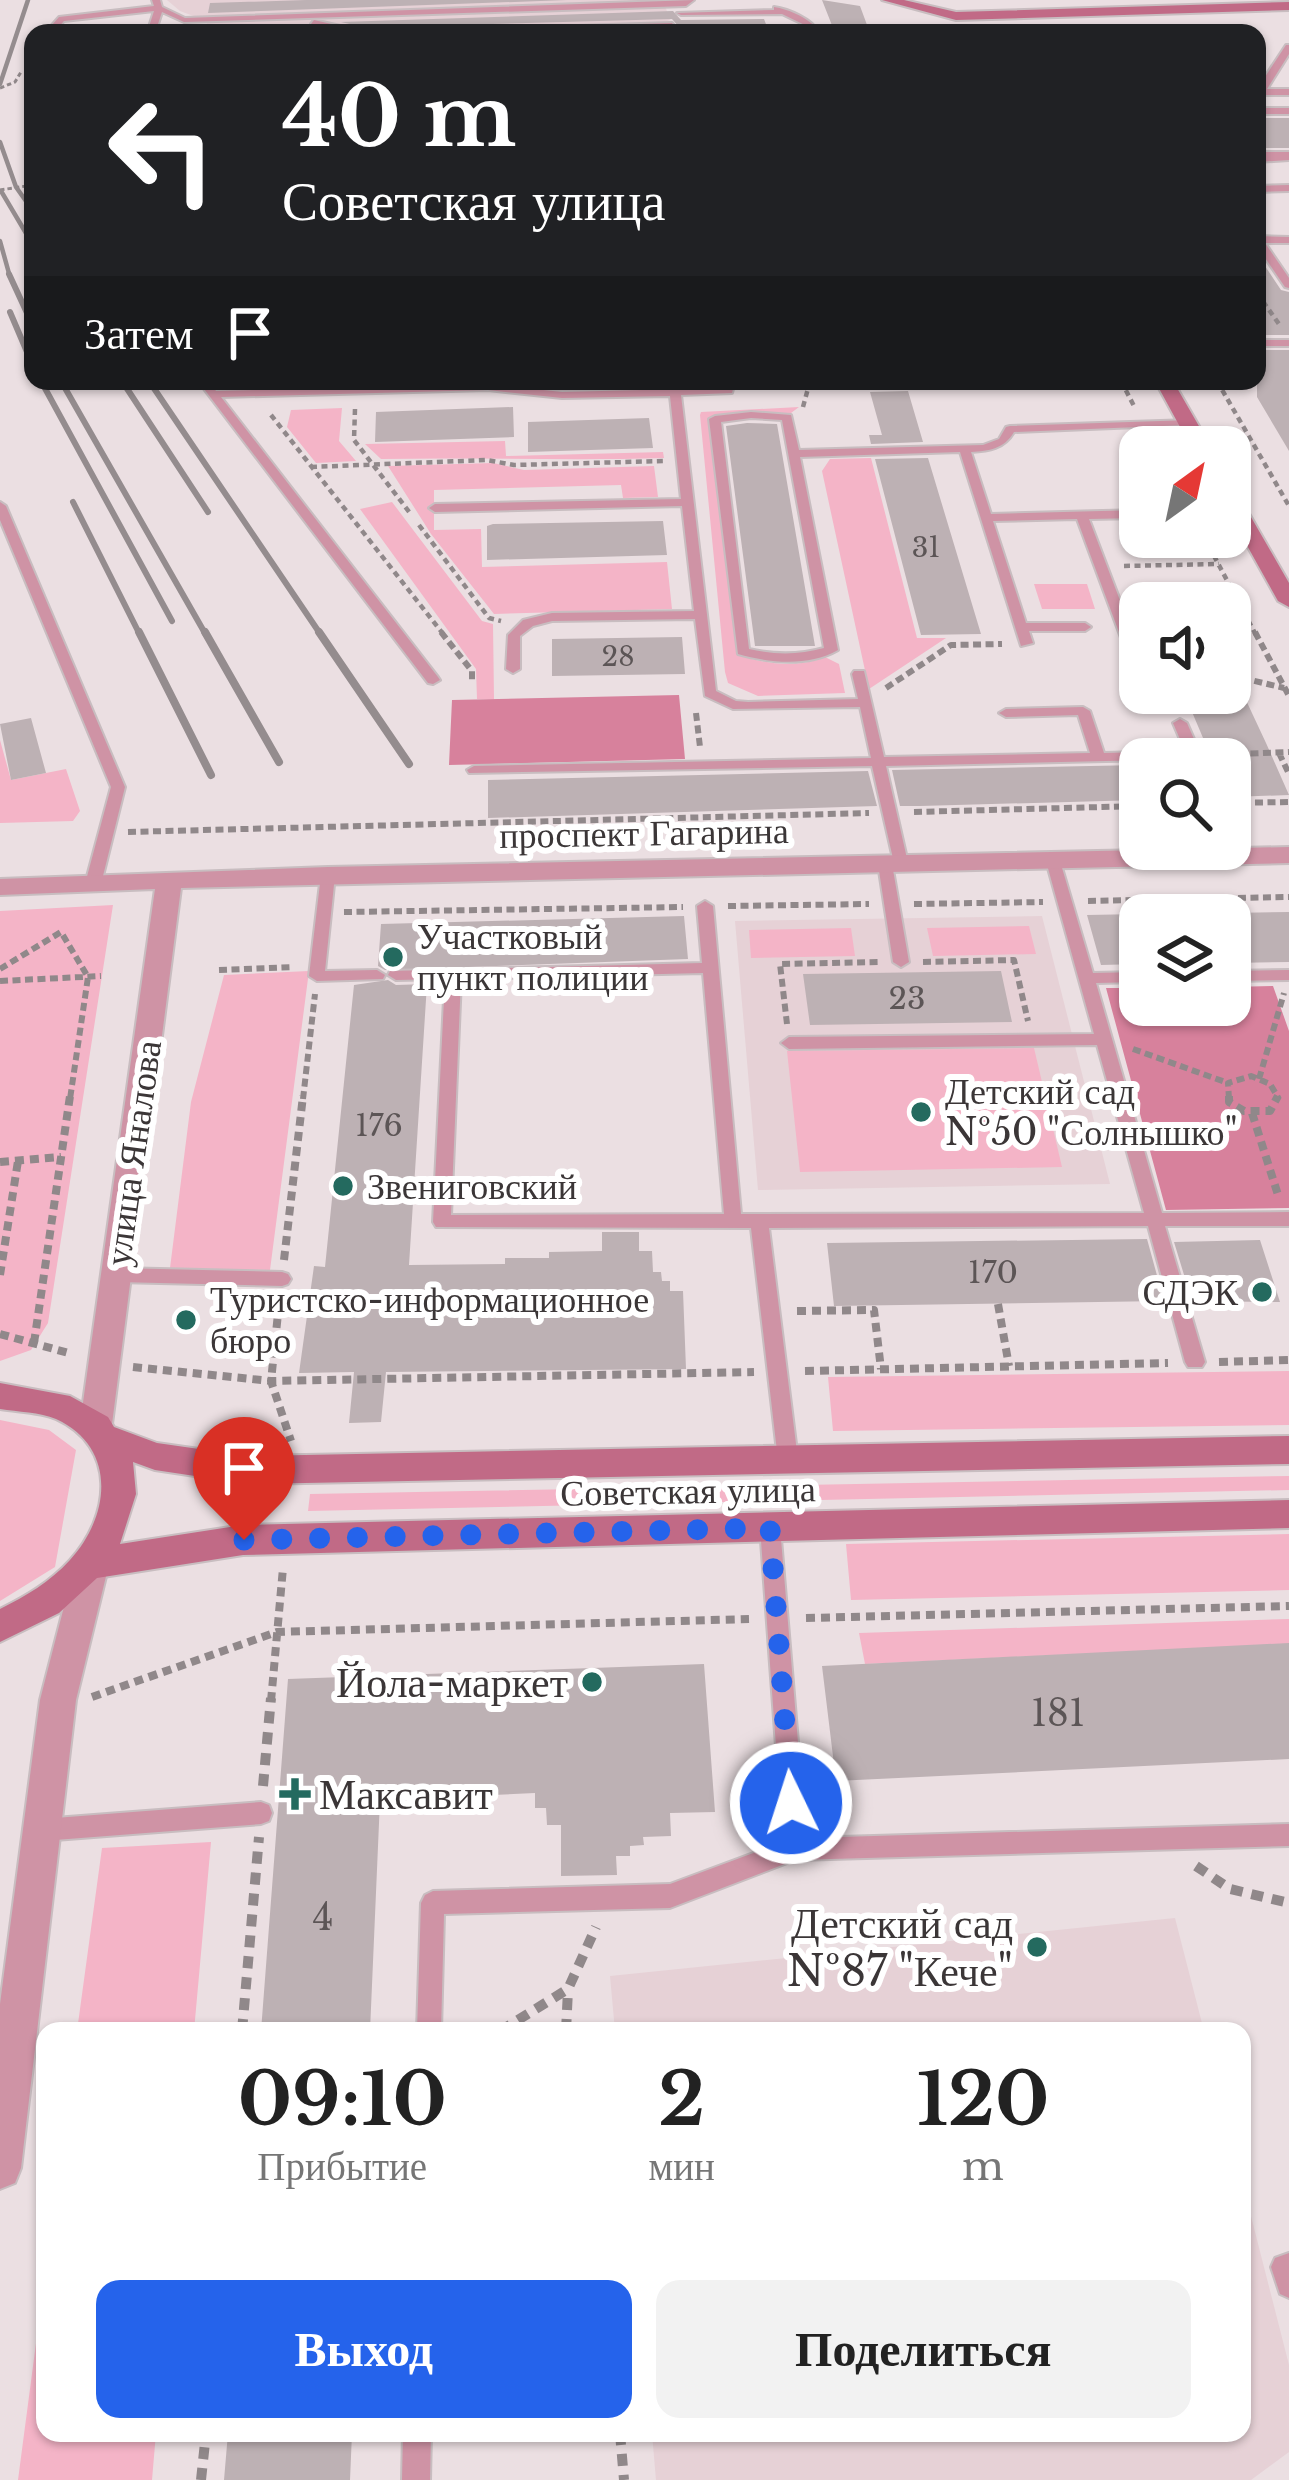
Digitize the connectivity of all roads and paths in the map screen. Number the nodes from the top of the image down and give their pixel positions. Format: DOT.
graph roads {
  1 [pos="197,0"];
  2 [pos="235,0"];
  3 [pos="744,0"];
  4 [pos="888,0"];
  5 [pos="158,4"];
  6 [pos="1218,4"];
  7 [pos="927,5"];
  8 [pos="685,6"];
  9 [pos="1289,6"];
  10 [pos="785,12"];
  11 [pos="1006,15"];
  12 [pos="292,16"];
  13 [pos="956,16"];
  14 [pos="184,20"];
  15 [pos="57,24"];
  16 [pos="175,24"];
  17 [pos="324,24"];
  18 [pos="808,24"];
  19 [pos="953,24"];
  20 [pos="961,24"];
  21 [pos="986,24"];
  22 [pos="1289,47"];
  23 [pos="1266,82"];
  24 [pos="1266,252"];
  25 [pos="1278,270"];
  26 [pos="1266,271"];
  27 [pos="1288,283"];
  28 [pos="1266,306"];
  29 [pos="1286,337"];
  30 [pos="209,390"];
  31 [pos="370,390"];
  32 [pos="516,390"];
  33 [pos="610,390"];
  34 [pos="656,390"];
  35 [pos="728,390"];
  36 [pos="808,390"];
  37 [pos="1169,390"];
  38 [pos="1222,390"];
  39 [pos="253,393"];
  40 [pos="675,393"];
  41 [pos="212,394"];
  42 [pos="804,406"];
  43 [pos="1003,412"];
  44 [pos="1187,422"];
  45 [pos="1189,426"];
  46 [pos="1010,429"];
  47 [pos="964,448"];
  48 [pos="795,454"];
  49 [pos="671,460"];
  50 [pos="311,466"];
  51 [pos="1280,490"];
  52 [pos="1289,490"];
  53 [pos="688,502"];
  54 [pos="0,506"];
  55 [pos="1289,506"];
  56 [pos="435,508"];
  57 [pos="1119,514"];
  58 [pos="1081,515"];
  59 [pos="986,518"];
  60 [pos="1251,537"];
  61 [pos="1216,558"];
  62 [pos="1219,564"];
  63 [pos="1100,567"];
  64 [pos="1288,598"];
  65 [pos="699,615"];
  66 [pos="1119,616"];
  67 [pos="1021,627"];
  68 [pos="1084,627"];
  69 [pos="1026,643"];
  70 [pos="1008,644"];
  71 [pos="513,669"];
  72 [pos="859,674"];
  73 [pos="433,680"];
  74 [pos="1251,681"];
  75 [pos="472,682"];
  76 [pos="1287,692"];
  77 [pos="864,703"];
  78 [pos="1006,713"];
  79 [pos="1180,723"];
  80 [pos="1187,738"];
  81 [pos="1279,752"];
  82 [pos="1289,752"];
  83 [pos="1251,753"];
  84 [pos="1098,757"];
  85 [pos="1119,757"];
  86 [pos="878,762"];
  87 [pos="474,770"];
  88 [pos="1289,774"];
  89 [pos="1289,802"];
  90 [pos="1251,803"];
  91 [pos="1119,807"];
  92 [pos="890,812"];
  93 [pos="106,833"];
  94 [pos="1289,855"];
  95 [pos="1053,861"];
  96 [pos="893,864"];
  97 [pos="328,875"];
  98 [pos="169,881"];
  99 [pos="93,884"];
  100 [pos="0,887"];
  101 [pos="1289,897"];
  102 [pos="1065,902"];
  103 [pos="892,904"];
  104 [pos="705,907"];
  105 [pos="325,912"];
  106 [pos="901,962"];
  107 [pos="711,968"];
  108 [pos="0,969"];
  109 [pos="219,970"];
  110 [pos="318,971"];
  111 [pos="453,974"];
  112 [pos="377,975"];
  113 [pos="396,975"];
  114 [pos="1289,975"];
  115 [pos="101,976"];
  116 [pos="1251,976"];
  117 [pos="88,977"];
  118 [pos="1119,977"];
  119 [pos="1087,978"];
  120 [pos="0,981"];
  121 [pos="1103,1039"];
  122 [pos="789,1043"];
  123 [pos="1259,1078"];
  124 [pos="1228,1083"];
  125 [pos="1278,1094"];
  126 [pos="1289,1094"];
  127 [pos="1252,1113"];
  128 [pos="61,1157"];
  129 [pos="18,1161"];
  130 [pos="0,1162"];
  131 [pos="1154,1219"];
  132 [pos="1287,1219"];
  133 [pos="733,1221"];
  134 [pos="759,1221"];
  135 [pos="0,1275"];
  136 [pos="117,1275"];
  137 [pos="282,1279"];
  138 [pos="998,1304"];
  139 [pos="770,1312"];
  140 [pos="34,1343"];
  141 [pos="1195,1362"];
  142 [pos="1009,1366"];
  143 [pos="881,1369"];
  144 [pos="0,1396"];
  145 [pos="103,1431"];
  146 [pos="1289,1450"];
  147 [pos="296,1454"];
  148 [pos="788,1460"];
  149 [pos="1289,1514"];
  150 [pos="770,1528"];
  151 [pos="92,1564"];
  152 [pos="1289,1606"];
  153 [pos="777,1618"];
  154 [pos="0,1626"];
  155 [pos="91,1698"];
  156 [pos="261,1814"];
  157 [pos="42,1830"];
  158 [pos="1289,1835"];
  159 [pos="1155,1839"];
  160 [pos="795,1850"];
  161 [pos="609,1898"];
  162 [pos="1289,1903"];
  163 [pos="11,1984"];
  164 [pos="568,1989"];
  165 [pos="429,2022"];
  166 [pos="515,2022"];
  167 [pos="566,2022"];
  168 [pos="0,2168"];
  169 [pos="1289,2266"];
  170 [pos="1289,2285"];
  171 [pos="205,2442"];
  172 [pos="417,2442"];
  173 [pos="621,2442"];
  174 [pos="201,2480"];
  175 [pos="416,2480"];
  176 [pos="624,2480"];
  1 -- 2 [label="lane"];
  3 -- 10 [label="lane"];
  4 -- 7 [label="main road"];
  5 -- 14 [label="lane"];
  5 -- 15 [label="lane"];
  6 -- 9 [label="main road"];
  6 -- 11 [label="main road"];
  7 -- 11 [label="main road"];
  7 -- 13 [label="main road"];
  7 -- 19 [label="main road"];
  8 -- 10 [label="lane"];
  8 -- 12 [label="lane"];
  10 -- 18 [label="lane"];
  11 -- 13 [label="main road"];
  11 -- 21 [label="main road"];
  12 -- 14 [label="lane"];
  12 -- 17 [label="lane"];
  13 -- 20 [label="main road"];
  14 -- 16 [label="lane"];
  22 -- 23 [label="lane"];
  24 -- 25 [label="lane"];
  25 -- 26 [label="lane"];
  25 -- 27 [label="lane"];
  28 -- 29 [label="path"];
  30 -- 41 [label="lane"];
  31 -- 39 [label="lane"];
  32 -- 33 [label="lane"];
  34 -- 40 [label="lane"];
  35 -- 40 [label="lane"];
  36 -- 42 [label="path"];
  37 -- 44 [label="main road"];
  38 -- 51 [label="path"];
  39 -- 41 [label="lane"];
  39 -- 50 [label="path"];
  40 -- 53 [label="lane"];
  41 -- 73 [label="lane"];
  43 -- 46 [label="lane"];
  44 -- 45 [label="main road"];
  44 -- 46 [label="lane"];
  46 -- 47 [label="lane"];
  47 -- 48 [label="lane"];
  47 -- 59 [label="lane"];
  48 -- 48 [label="lane"];
  49 -- 50 [label="path"];
  50 -- 75 [label="path"];
  51 -- 52 [label="path"];
  51 -- 55 [label="path"];
  53 -- 56 [label="lane"];
  53 -- 65 [label="lane"];
  54 -- 93 [label="lane"];
  57 -- 58 [label="lane"];
  58 -- 59 [label="lane"];
  58 -- 63 [label="lane"];
  59 -- 67 [label="lane"];
  60 -- 64 [label="main road"];
  61 -- 62 [label="path"];
  62 -- 63 [label="path"];
  62 -- 76 [label="path"];
  63 -- 66 [label="lane"];
  65 -- 71 [label="lane"];
  65 -- 77 [label="lane"];
  67 -- 68 [label="lane"];
  67 -- 69 [label="lane"];
  70 -- 77 [label="path"];
  72 -- 77 [label="lane"];
  74 -- 76 [label="path"];
  77 -- 86 [label="lane"];
  78 -- 84 [label="lane"];
  79 -- 80 [label="lane"];
  81 -- 82 [label="path"];
  81 -- 83 [label="path"];
  81 -- 88 [label="path"];
  84 -- 85 [label="lane"];
  84 -- 86 [label="lane"];
  86 -- 87 [label="lane"];
  86 -- 92 [label="lane"];
  89 -- 90 [label="path"];
  91 -- 92 [label="path"];
  92 -- 93 [label="path"];
  92 -- 96 [label="lane"];
  93 -- 99 [label="lane"];
  94 -- 95 [label="street, проспект Гагарина"];
  95 -- 96 [label="street, проспект Гагарина"];
  95 -- 102 [label="lane"];
  96 -- 97 [label="street, проспект Гагарина"];
  96 -- 103 [label="lane"];
  97 -- 98 [label="street, проспект Гагарина"];
  97 -- 105 [label="lane"];
  98 -- 99 [label="street, проспект Гагарина"];
  98 -- 136 [label="street, улица Яналова"];
  99 -- 100 [label="street, проспект Гагарина"];
  101 -- 102 [label="path"];
  102 -- 103 [label="path"];
  102 -- 119 [label="lane"];
  103 -- 104 [label="path"];
  103 -- 106 [label="lane"];
  104 -- 105 [label="path"];
  104 -- 107 [label="lane"];
  105 -- 110 [label="lane"];
  107 -- 111 [label="lane"];
  107 -- 133 [label="lane"];
  108 -- 117 [label="path"];
  109 -- 110 [label="path"];
  110 -- 112 [label="lane"];
  110 -- 137 [label="path"];
  111 -- 113 [label="lane"];
  111 -- 133 [label="lane"];
  114 -- 116 [label="lane"];
  114 -- 123 [label="path"];
  115 -- 117 [label="path"];
  117 -- 120 [label="path"];
  117 -- 128 [label="path"];
  118 -- 119 [label="lane"];
  119 -- 121 [label="lane"];
  121 -- 122 [label="lane"];
  121 -- 124 [label="path"];
  121 -- 131 [label="lane"];
  123 -- 124 [label="path"];
  123 -- 125 [label="path"];
  124 -- 127 [label="path"];
  125 -- 126 [label="path"];
  125 -- 127 [label="path"];
  127 -- 132 [label="path"];
  128 -- 129 [label="path"];
  128 -- 140 [label="path"];
  129 -- 130 [label="path"];
  129 -- 135 [label="path"];
  131 -- 132 [label="lane"];
  131 -- 134 [label="lane"];
  131 -- 141 [label="lane"];
  133 -- 134 [label="lane"];
  134 -- 139 [label="lane"];
  136 -- 137 [label="lane"];
  136 -- 145 [label="street, улица Яналова"];
  137 -- 147 [label="path"];
  138 -- 142 [label="path"];
  139 -- 143 [label="path"];
  139 -- 148 [label="lane"];
  144 -- 145 [label="main road, Советская улица"];
  145 -- 148 [label="main road, Советская улица"];
  145 -- 151 [label="main road"];
  146 -- 148 [label="main road, Советская улица"];
  149 -- 150 [label="main road, Советская улица"];
  150 -- 151 [label="main road, Советская улица"];
  150 -- 153 [label="lane"];
  151 -- 154 [label="main road"];
  151 -- 157 [label="street"];
  152 -- 153 [label="path"];
  153 -- 155 [label="path"];
  153 -- 160 [label="lane"];
  156 -- 157 [label="lane"];
  157 -- 163 [label="street"];
  158 -- 159 [label="lane"];
  159 -- 160 [label="lane"];
  159 -- 162 [label="path"];
  160 -- 161 [label="lane"];
  161 -- 164 [label="path"];
  161 -- 165 [label="lane"];
  163 -- 168 [label="street"];
  164 -- 166 [label="path"];
  164 -- 167 [label="path"];
  169 -- 170 [label="lane"];
  171 -- 174 [label="path"];
  172 -- 175 [label="lane"];
  173 -- 176 [label="path"];
}
